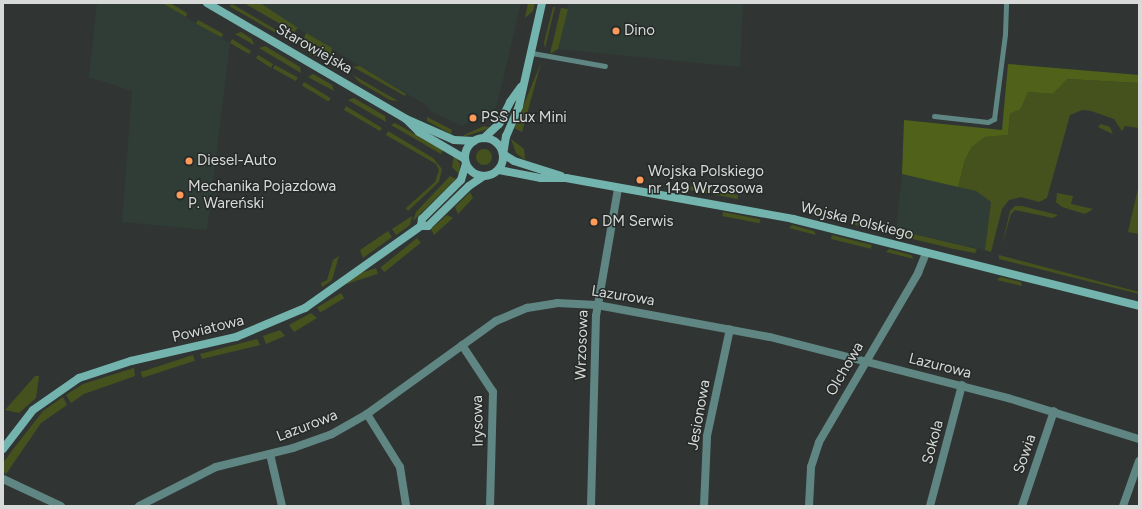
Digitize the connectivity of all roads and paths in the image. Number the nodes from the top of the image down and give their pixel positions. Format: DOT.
graph roads {
  1 [pos="208,3"];
  2 [pos="542,3"];
  3 [pos="1006,3"];
  4 [pos="532,53"];
  5 [pos="605,66"];
  6 [pos="522,86"];
  7 [pos="934,116"];
  8 [pos="406,119"];
  9 [pos="484,138"];
  10 [pos="474,141"];
  11 [pos="503,154"];
  12 [pos="466,162"];
  13 [pos="499,170"];
  14 [pos="484,176"];
  15 [pos="566,178"];
  16 [pos="618,188"];
  17 [pos="421,226"];
  18 [pos="926,253"];
  19 [pos="597,305"];
  20 [pos="1139,306"];
  21 [pos="730,329"];
  22 [pos="462,345"];
  23 [pos="865,361"];
  24 [pos="962,385"];
  25 [pos="1054,411"];
  26 [pos="367,414"];
  27 [pos="1139,439"];
  28 [pos="3,449"];
  29 [pos="270,454"];
  30 [pos="1139,461"];
  31 [pos="3,479"];
  32 [pos="61,506"];
  33 [pos="139,506"];
  34 [pos="282,506"];
  35 [pos="406,506"];
  36 [pos="490,506"];
  37 [pos="592,506"];
  38 [pos="704,506"];
  39 [pos="809,506"];
  40 [pos="930,506"];
  41 [pos="1022,506"];
  42 [pos="1123,506"];
  1 -- 8 [label="street, Starowiejska"];
  2 -- 4 [label="street"];
  3 -- 7 [label="lane"];
  4 -- 5 [label="lane"];
  4 -- 6 [label="street"];
  6 -- 9 [label="street"];
  6 -- 11 [label="street"];
  8 -- 10 [label="street, Starowiejska"];
  8 -- 12 [label="street, Starowiejska"];
  9 -- 10 [label="street"];
  9 -- 11 [label="street"];
  10 -- 12 [label="street"];
  11 -- 13 [label="street"];
  11 -- 15 [label="street, Wojska Polskiego"];
  12 -- 14 [label="street"];
  12 -- 17 [label="street, Powiatowa"];
  13 -- 14 [label="street"];
  13 -- 15 [label="street, Wojska Polskiego"];
  14 -- 17 [label="street, Powiatowa"];
  15 -- 16 [label="street, Wojska Polskiego"];
  16 -- 18 [label="street, Wojska Polskiego"];
  16 -- 19 [label="street, Wrzosowa"];
  17 -- 28 [label="street, Powiatowa"];
  18 -- 20 [label="street, Wojska Polskiego"];
  18 -- 23 [label="street, Olchowa"];
  19 -- 21 [label="street, Lazurowa"];
  19 -- 22 [label="street, Lazurowa"];
  19 -- 37 [label="street, Wrzosowa"];
  21 -- 23 [label="street, Lazurowa"];
  21 -- 38 [label="street, Jesionowa"];
  22 -- 26 [label="street, Lazurowa"];
  22 -- 36 [label="street, Irysowa"];
  23 -- 24 [label="street, Lazurowa"];
  23 -- 39 [label="street, Olchowa"];
  24 -- 25 [label="street, Lazurowa"];
  24 -- 40 [label="street, Sokola"];
  25 -- 27 [label="street, Lazurowa"];
  25 -- 41 [label="street, Sowia"];
  26 -- 29 [label="street, Lazurowa"];
  26 -- 35 [label="street"];
  29 -- 33 [label="street, Lazurowa"];
  29 -- 34 [label="street"];
  30 -- 42 [label="street"];
  31 -- 32 [label="street"];
}
